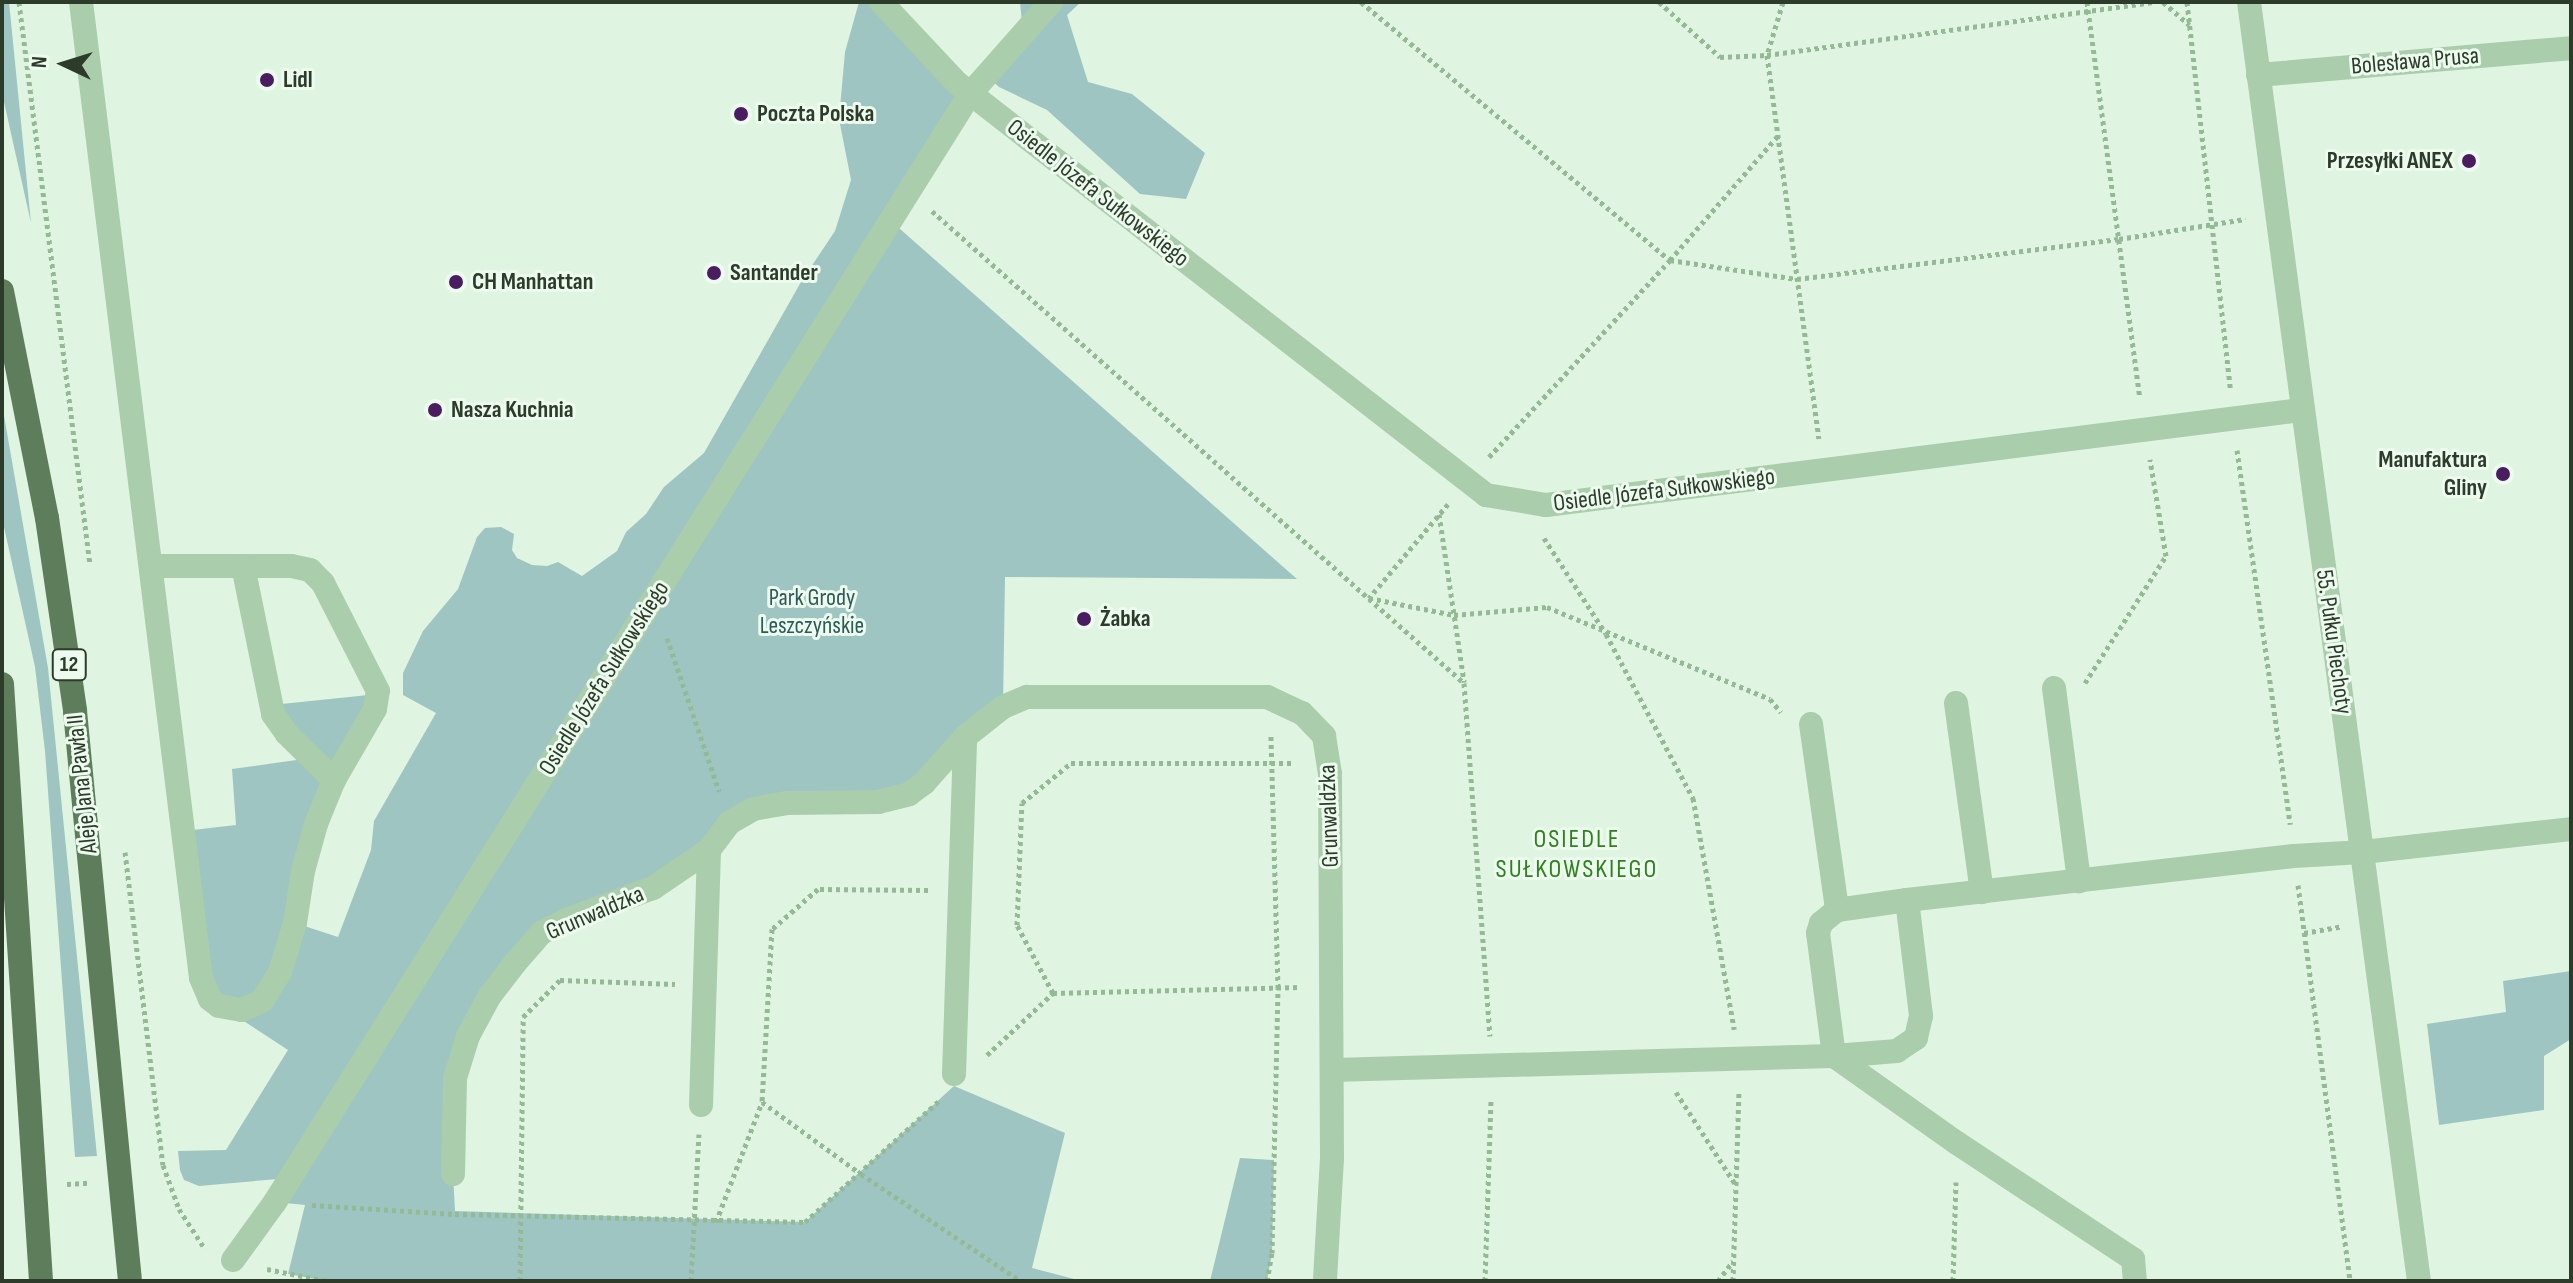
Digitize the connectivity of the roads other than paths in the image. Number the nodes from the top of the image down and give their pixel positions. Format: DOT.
graph roads {
  1 [pos="81,2"];
  2 [pos="881,2"];
  3 [pos="1051,2"];
  4 [pos="2249,2"];
  5 [pos="2571,48"];
  6 [pos="2258,75"];
  7 [pos="970,94"];
  8 [pos="2,291"];
  9 [pos="2301,410"];
  10 [pos="153,566"];
  11 [pos="243,566"];
  12 [pos="2,684"];
  13 [pos="2054,688"];
  14 [pos="1956,703"];
  15 [pos="1811,724"];
  16 [pos="965,737"];
  17 [pos="334,780"];
  18 [pos="2571,829"];
  19 [pos="709,850"];
  20 [pos="2363,852"];
  21 [pos="2079,881"];
  22 [pos="1982,892"];
  23 [pos="1907,900"];
  24 [pos="1837,910"];
  25 [pos="1834,1056"];
  26 [pos="965,1070"];
  27 [pos="1333,1070"];
  28 [pos="701,1105"];
  29 [pos="453,1174"];
  30 [pos="233,1260"];
  31 [pos="41,1281"];
  32 [pos="130,1281"];
  33 [pos="1325,1281"];
  34 [pos="2135,1281"];
  35 [pos="2419,1281"];
  1 -- 10 [label="street"];
  2 -- 7 [label="street"];
  3 -- 7 [label="street, Osiedle Józefa Sułkowskiego"];
  4 -- 6 [label="street, 55. Pułku Piechoty"];
  5 -- 6 [label="street, Bolesława Prusa"];
  6 -- 9 [label="street, 55. Pułku Piechoty"];
  7 -- 9 [label="street, Osiedle Józefa Sułkowskiego"];
  7 -- 30 [label="street, Osiedle Józefa Sułkowskiego"];
  8 -- 32 [label="main road, Aleje Jana Pawła II / 12"];
  9 -- 20 [label="street, 55. Pułku Piechoty"];
  10 -- 11 [label="street"];
  10 -- 17 [label="street"];
  11 -- 17 [label="street"];
  11 -- 17 [label="street"];
  12 -- 31 [label="main road"];
  13 -- 21 [label="street"];
  14 -- 22 [label="street"];
  15 -- 24 [label="street"];
  16 -- 19 [label="street, Grunwaldzka"];
  16 -- 26 [label="street"];
  16 -- 27 [label="street, Grunwaldzka"];
  18 -- 20 [label="street"];
  19 -- 28 [label="street"];
  19 -- 29 [label="street, Grunwaldzka"];
  20 -- 21 [label="street"];
  20 -- 35 [label="street, 55. Pułku Piechoty"];
  21 -- 22 [label="street"];
  22 -- 23 [label="street"];
  23 -- 24 [label="street"];
  23 -- 25 [label="street"];
  24 -- 25 [label="street"];
  25 -- 27 [label="street"];
  25 -- 34 [label="street"];
  27 -- 33 [label="street, Grunwaldzka"];
}
